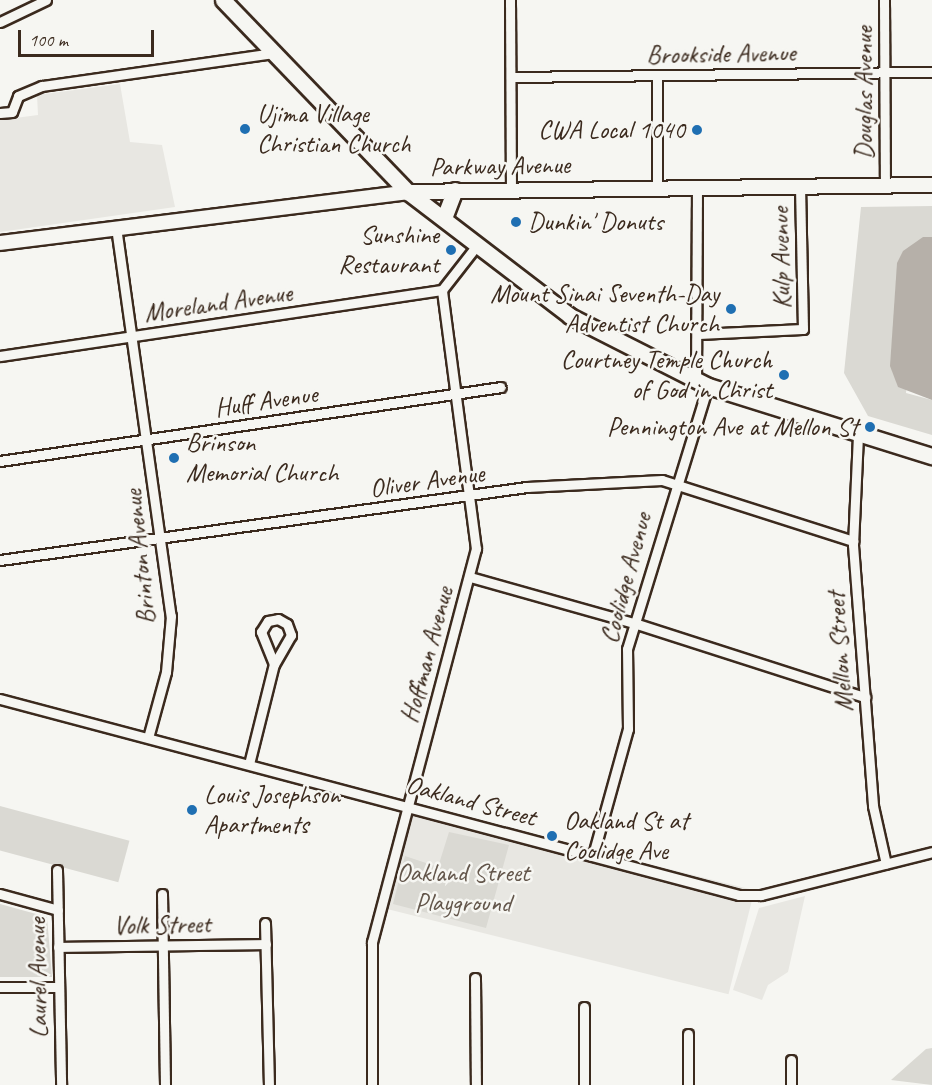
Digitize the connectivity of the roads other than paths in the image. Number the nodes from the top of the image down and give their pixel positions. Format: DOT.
graph roads {
  1 [pos="46,0"];
  2 [pos="223,0"];
  3 [pos="510,0"];
  4 [pos="884,0"];
  5 [pos="0,22"];
  6 [pos="273,53"];
  7 [pos="932,72"];
  8 [pos="885,73"];
  9 [pos="657,75"];
  10 [pos="511,77"];
  11 [pos="0,113"];
  12 [pos="932,185"];
  13 [pos="800,186"];
  14 [pos="885,186"];
  15 [pos="657,188"];
  16 [pos="697,188"];
  17 [pos="512,189"];
  18 [pos="455,190"];
  19 [pos="408,192"];
  20 [pos="444,218"];
  21 [pos="116,227"];
  22 [pos="0,243"];
  23 [pos="478,244"];
  24 [pos="442,290"];
  25 [pos="698,334"];
  26 [pos="132,336"];
  27 [pos="0,356"];
  28 [pos="702,383"];
  29 [pos="501,387"];
  30 [pos="455,395"];
  31 [pos="858,435"];
  32 [pos="147,440"];
  33 [pos="932,456"];
  34 [pos="0,461"];
  35 [pos="675,483"];
  36 [pos="470,496"];
  37 [pos="162,540"];
  38 [pos="853,542"];
  39 [pos="0,560"];
  40 [pos="470,577"];
  41 [pos="634,622"];
  42 [pos="274,664"];
  43 [pos="865,697"];
  44 [pos="0,699"];
  45 [pos="148,738"];
  46 [pos="249,764"];
  47 [pos="408,807"];
  48 [pos="932,852"];
  49 [pos="593,855"];
  50 [pos="886,864"];
  51 [pos="57,870"];
  52 [pos="0,894"];
  53 [pos="162,894"];
  54 [pos="58,910"];
  55 [pos="266,923"];
  56 [pos="266,944"];
  57 [pos="162,946"];
  58 [pos="58,947"];
  59 [pos="475,978"];
  60 [pos="0,987"];
  61 [pos="58,987"];
  62 [pos="584,1007"];
  63 [pos="688,1034"];
  64 [pos="791,1060"];
  65 [pos="61,1085"];
  66 [pos="165,1085"];
  67 [pos="269,1085"];
  68 [pos="372,1085"];
  69 [pos="476,1085"];
  70 [pos="584,1085"];
  71 [pos="688,1085"];
  72 [pos="791,1085"];
  1 -- 5 [label="street"];
  2 -- 6 [label="main road"];
  3 -- 10 [label="street"];
  4 -- 8 [label="street, Douglas Avenue"];
  6 -- 11 [label="street"];
  6 -- 19 [label="main road"];
  7 -- 8 [label="street, Brookside Avenue"];
  8 -- 9 [label="street, Brookside Avenue"];
  8 -- 14 [label="street, Douglas Avenue"];
  9 -- 10 [label="street, Brookside Avenue"];
  9 -- 15 [label="street"];
  10 -- 17 [label="street"];
  12 -- 14 [label="street, Parkway Avenue"];
  13 -- 14 [label="street, Parkway Avenue"];
  13 -- 16 [label="street, Parkway Avenue"];
  13 -- 25 [label="street, Kulp Avenue"];
  15 -- 16 [label="street, Parkway Avenue"];
  15 -- 17 [label="street, Parkway Avenue"];
  16 -- 25 [label="street, Coolidge Avenue"];
  17 -- 18 [label="street, Parkway Avenue"];
  18 -- 19 [label="street, Parkway Avenue"];
  18 -- 20 [label="main road"];
  19 -- 20 [label="main road"];
  19 -- 21 [label="street, Parkway Avenue"];
  20 -- 23 [label="main road"];
  21 -- 22 [label="street, Parkway Avenue"];
  21 -- 26 [label="street, Brinton Avenue"];
  23 -- 24 [label="street"];
  23 -- 28 [label="main road"];
  24 -- 26 [label="street, Moreland Avenue"];
  24 -- 30 [label="street, Hoffman Avenue"];
  25 -- 28 [label="street, Coolidge Avenue"];
  26 -- 27 [label="street, Moreland Avenue"];
  26 -- 32 [label="street, Brinton Avenue"];
  28 -- 31 [label="main road"];
  28 -- 35 [label="street, Coolidge Avenue"];
  29 -- 30 [label="street, Huff Avenue"];
  30 -- 32 [label="street, Huff Avenue"];
  30 -- 36 [label="street, Hoffman Avenue"];
  31 -- 33 [label="main road"];
  31 -- 38 [label="street, Mellon Street"];
  32 -- 34 [label="street, Huff Avenue"];
  32 -- 37 [label="street, Brinton Avenue"];
  35 -- 36 [label="street, Oliver Avenue"];
  35 -- 38 [label="street, Oliver Avenue"];
  35 -- 41 [label="street, Coolidge Avenue"];
  36 -- 37 [label="street, Oliver Avenue"];
  36 -- 40 [label="street, Hoffman Avenue"];
  37 -- 39 [label="street, Oliver Avenue"];
  37 -- 45 [label="street, Brinton Avenue"];
  38 -- 43 [label="street, Mellon Street"];
  40 -- 41 [label="street"];
  40 -- 47 [label="street, Hoffman Avenue"];
  41 -- 43 [label="street"];
  41 -- 49 [label="street, Coolidge Avenue"];
  42 -- 42 [label="street"];
  42 -- 46 [label="street"];
  43 -- 50 [label="street, Mellon Street"];
  44 -- 45 [label="street, Oakland Street"];
  45 -- 46 [label="street, Oakland Street"];
  46 -- 47 [label="street, Oakland Street"];
  47 -- 49 [label="street, Oakland Street"];
  47 -- 68 [label="street, Hoffman Avenue"];
  48 -- 50 [label="street, Oakland Street"];
  49 -- 50 [label="street, Oakland Street"];
  51 -- 54 [label="street, Laurel Avenue"];
  52 -- 54 [label="street"];
  53 -- 57 [label="street"];
  54 -- 58 [label="street, Laurel Avenue"];
  55 -- 56 [label="street"];
  56 -- 57 [label="street, Volk Street"];
  56 -- 67 [label="street"];
  57 -- 58 [label="street, Volk Street"];
  57 -- 66 [label="street"];
  58 -- 61 [label="street, Laurel Avenue"];
  59 -- 69 [label="street"];
  60 -- 61 [label="street"];
  61 -- 65 [label="street, Laurel Avenue"];
  62 -- 70 [label="street"];
  63 -- 71 [label="street"];
  64 -- 72 [label="street"];
}
